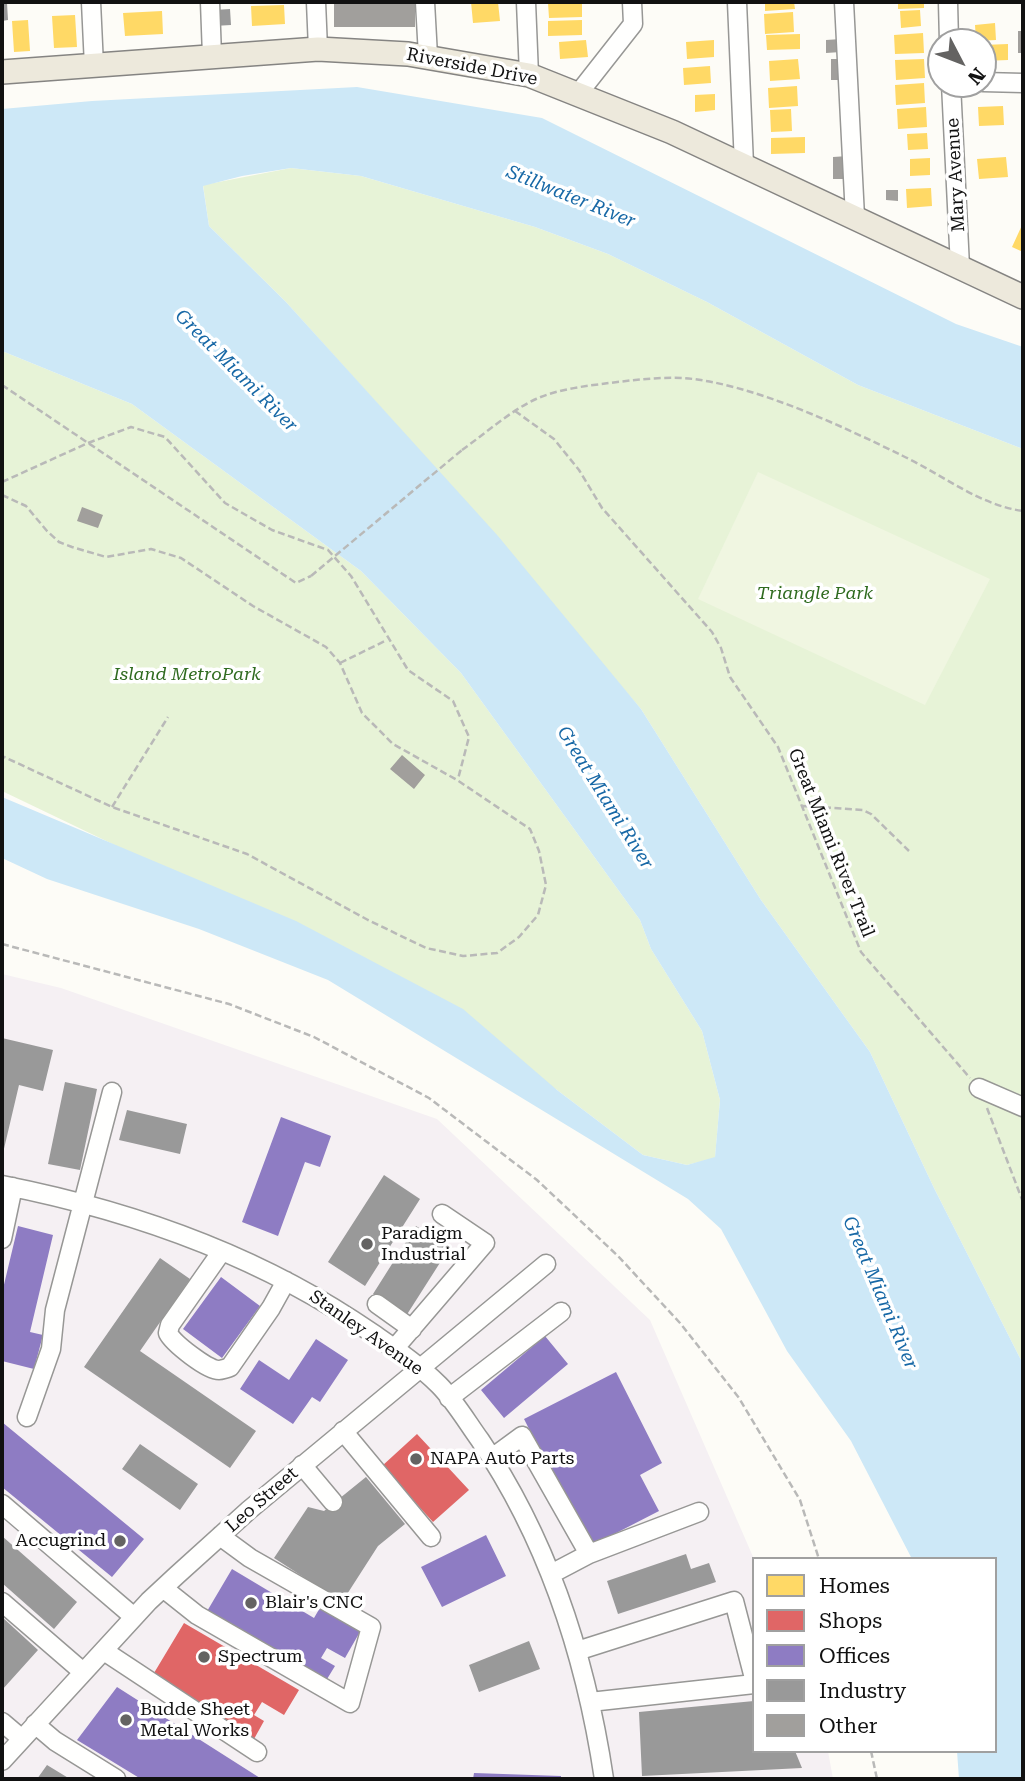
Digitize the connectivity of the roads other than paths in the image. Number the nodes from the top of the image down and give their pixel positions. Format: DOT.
graph roads {
  1 [pos="91,2"];
  2 [pos="210,2"];
  3 [pos="316,2"];
  4 [pos="425,2"];
  5 [pos="526,2"];
  6 [pos="632,2"];
  7 [pos="737,2"];
  8 [pos="844,2"];
  9 [pos="948,2"];
  10 [pos="949,28"];
  11 [pos="318,49"];
  12 [pos="212,55"];
  13 [pos="428,56"];
  14 [pos="94,66"];
  15 [pos="2,72"];
  16 [pos="529,75"];
  17 [pos="997,82"];
  18 [pos="1023,83"];
  19 [pos="579,94"];
  20 [pos="952,98"];
  21 [pos="744,165"];
  22 [pos="856,217"];
  23 [pos="960,267"];
  24 [pos="1023,297"];
  25 [pos="979,1088"];
  26 [pos="112,1092"];
  27 [pos="1023,1107"];
  28 [pos="7,1186"];
  29 [pos="83,1203"];
  30 [pos="442,1214"];
  31 [pos="2,1239"];
  32 [pos="222,1251"];
  33 [pos="546,1264"];
  34 [pos="286,1281"];
  35 [pos="377,1304"];
  36 [pos="561,1312"];
  37 [pos="412,1329"];
  38 [pos="394,1349"];
  39 [pos="418,1368"];
  40 [pos="449,1398"];
  41 [pos="27,1417"];
  42 [pos="343,1431"];
  43 [pos="492,1458"];
  44 [pos="302,1465"];
  45 [pos="333,1502"];
  46 [pos="2,1504"];
  47 [pos="699,1511"];
  48 [pos="220,1536"];
  49 [pos="431,1537"];
  50 [pos="589,1554"];
  51 [pos="551,1574"];
  52 [pos="163,1588"];
  53 [pos="2,1602"];
  54 [pos="134,1617"];
  55 [pos="104,1651"];
  56 [pos="577,1651"];
  57 [pos="83,1672"];
  58 [pos="752,1673"];
  59 [pos="752,1681"];
  60 [pos="590,1702"];
  61 [pos="2,1722"];
  62 [pos="35,1724"];
  63 [pos="22,1739"];
  64 [pos="257,1752"];
  65 [pos="2,1761"];
  66 [pos="116,1779"];
  67 [pos="604,1779"];
  1 -- 14 [label="street"];
  2 -- 12 [label="street"];
  3 -- 11 [label="street"];
  4 -- 13 [label="street"];
  5 -- 16 [label="street"];
  6 -- 19 [label="street"];
  7 -- 21 [label="street"];
  8 -- 22 [label="street"];
  9 -- 10 [label="street"];
  11 -- 12 [label="main road, Riverside Drive"];
  11 -- 13 [label="main road, Riverside Drive"];
  12 -- 14 [label="main road, Riverside Drive"];
  13 -- 16 [label="main road, Riverside Drive"];
  14 -- 15 [label="main road, Riverside Drive"];
  16 -- 19 [label="main road, Riverside Drive"];
  17 -- 18 [label="street"];
  19 -- 21 [label="main road, Riverside Drive"];
  20 -- 23 [label="street, Mary Avenue"];
  21 -- 22 [label="main road, Riverside Drive"];
  22 -- 23 [label="main road, Riverside Drive"];
  23 -- 24 [label="main road, Riverside Drive"];
  25 -- 27 [label="street"];
  26 -- 29 [label="street"];
  28 -- 29 [label="street, Stanley Avenue"];
  28 -- 31 [label="street"];
  29 -- 32 [label="street, Stanley Avenue"];
  29 -- 41 [label="street"];
  30 -- 37 [label="street"];
  32 -- 34 [label="street, Stanley Avenue"];
  32 -- 34 [label="street"];
  33 -- 39 [label="street, Leo Street"];
  34 -- 38 [label="street, Stanley Avenue"];
  35 -- 37 [label="street"];
  36 -- 40 [label="street"];
  37 -- 38 [label="street"];
  38 -- 39 [label="street, Stanley Avenue"];
  39 -- 40 [label="street, Stanley Avenue"];
  39 -- 42 [label="street, Leo Street"];
  40 -- 43 [label="street, Stanley Avenue"];
  42 -- 44 [label="street, Leo Street"];
  42 -- 49 [label="street"];
  43 -- 50 [label="street"];
  43 -- 51 [label="street, Stanley Avenue"];
  44 -- 45 [label="street"];
  44 -- 48 [label="street, Leo Street"];
  46 -- 54 [label="street"];
  47 -- 50 [label="street"];
  48 -- 52 [label="street, Leo Street"];
  48 -- 52 [label="street"];
  50 -- 51 [label="street"];
  51 -- 56 [label="street, Stanley Avenue"];
  52 -- 54 [label="street, Leo Street"];
  53 -- 57 [label="street"];
  54 -- 55 [label="street, Leo Street"];
  55 -- 57 [label="street, Leo Street"];
  55 -- 64 [label="street"];
  56 -- 58 [label="street"];
  56 -- 60 [label="street, Stanley Avenue"];
  57 -- 62 [label="street, Leo Street"];
  59 -- 60 [label="street"];
  60 -- 67 [label="street, Stanley Avenue"];
  61 -- 63 [label="street"];
  62 -- 63 [label="street, Leo Street"];
  62 -- 66 [label="street"];
  63 -- 65 [label="street, Leo Street"];
}
